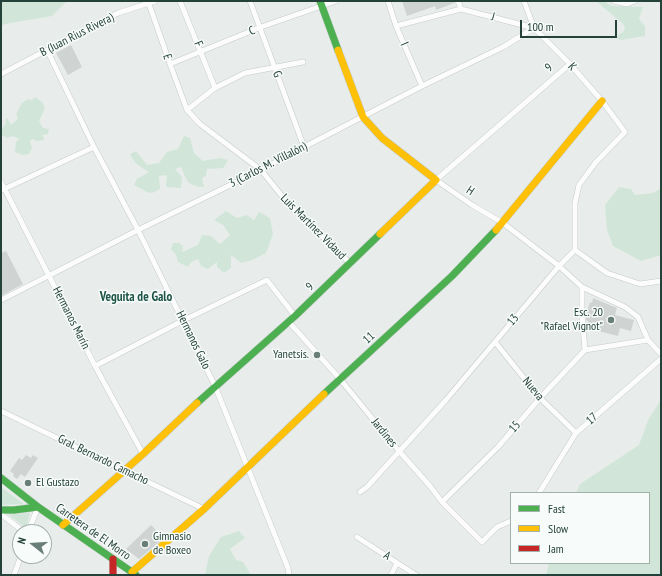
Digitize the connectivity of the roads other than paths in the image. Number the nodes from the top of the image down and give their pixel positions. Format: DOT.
graph roads {
  1 [pos="155,1"];
  2 [pos="180,1"];
  3 [pos="250,1"];
  4 [pos="336,1"];
  5 [pos="388,1"];
  6 [pos="458,1"];
  7 [pos="524,1"];
  8 [pos="614,1"];
  9 [pos="635,1"];
  10 [pos="150,4"];
  11 [pos="321,4"];
  12 [pos="461,9"];
  13 [pos="396,26"];
  14 [pos="261,27"];
  15 [pos="534,28"];
  16 [pos="47,50"];
  17 [pos="201,52"];
  18 [pos="303,62"];
  19 [pos="170,64"];
  20 [pos="570,64"];
  21 [pos="275,68"];
  22 [pos="1,74"];
  23 [pos="422,86"];
  24 [pos="215,88"];
  25 [pos="602,101"];
  26 [pos="187,110"];
  27 [pos="363,117"];
  28 [pos="94,147"];
  29 [pos="304,147"];
  30 [pos="261,170"];
  31 [pos="436,180"];
  32 [pos="1,182"];
  33 [pos="3,189"];
  34 [pos="503,223"];
  35 [pos="138,230"];
  36 [pos="575,250"];
  37 [pos="350,263"];
  38 [pos="558,266"];
  39 [pos="49,274"];
  40 [pos="661,281"];
  41 [pos="582,287"];
  42 [pos="1,300"];
  43 [pos="295,316"];
  44 [pos="184,320"];
  45 [pos="289,322"];
  46 [pos="648,340"];
  47 [pos="495,342"];
  48 [pos="585,350"];
  49 [pos="661,354"];
  50 [pos="661,359"];
  51 [pos="95,366"];
  52 [pos="340,379"];
  53 [pos="215,386"];
  54 [pos="540,398"];
  55 [pos="1,411"];
  56 [pos="576,433"];
  57 [pos="399,451"];
  58 [pos="143,454"];
  59 [pos="249,467"];
  60 [pos="124,470"];
  61 [pos="1,478"];
  62 [pos="360,492"];
  63 [pos="540,492"];
  64 [pos="442,502"];
  65 [pos="38,506"];
  66 [pos="204,509"];
  67 [pos="1,510"];
  68 [pos="1,514"];
  69 [pos="510,521"];
  70 [pos="14,524"];
  71 [pos="31,524"];
  72 [pos="63,525"];
  73 [pos="357,537"];
  74 [pos="113,559"];
  75 [pos="397,563"];
  76 [pos="17,564"];
  77 [pos="134,574"];
  78 [pos="14,575"];
  79 [pos="113,575"];
  80 [pos="289,575"];
  81 [pos="391,575"];
  82 [pos="416,575"];
  1 -- 10 [label="street, B (Juan Rius Rivera)"];
  2 -- 17 [label="street, F"];
  3 -- 14 [label="street, G"];
  4 -- 11 [label="street, C"];
  5 -- 13 [label="street, I"];
  6 -- 12 [label="street"];
  7 -- 15 [label="street, K"];
  8 -- 9 [label="street"];
  10 -- 16 [label="street, B (Juan Rius Rivera)"];
  10 -- 19 [label="street, E"];
  11 -- 14 [label="street, C"];
  11 -- 27 [label="street, H"];
  12 -- 13 [label="street"];
  12 -- 15 [label="street, J"];
  13 -- 23 [label="street, I"];
  14 -- 17 [label="street, C"];
  14 -- 21 [label="street, G"];
  15 -- 20 [label="street, K"];
  15 -- 23 [label="street, 3 (Carlos M. Villalón)"];
  16 -- 22 [label="street, B (Juan Rius Rivera)"];
  16 -- 28 [label="street, Hermanos Galo"];
  17 -- 19 [label="street, C"];
  17 -- 24 [label="street, F"];
  18 -- 21 [label="street"];
  19 -- 26 [label="street, E"];
  20 -- 25 [label="street, K"];
  20 -- 31 [label="street, 9"];
  21 -- 24 [label="street"];
  21 -- 29 [label="street, G"];
  23 -- 27 [label="street, 3 (Carlos M. Villalón)"];
  24 -- 26 [label="street"];
  25 -- 34 [label="street, 11"];
  25 -- 36 [label="street, K"];
  26 -- 30 [label="street, Luis Martínez Vidaud"];
  27 -- 29 [label="street, 3 (Carlos M. Villalón)"];
  27 -- 31 [label="street, H"];
  28 -- 33 [label="street"];
  28 -- 35 [label="street, Hermanos Galo"];
  29 -- 30 [label="street, 3 (Carlos M. Villalón)"];
  30 -- 35 [label="street, 3 (Carlos M. Villalón)"];
  30 -- 37 [label="street, Luis Martínez Vidaud"];
  31 -- 34 [label="street, H"];
  31 -- 37 [label="street, 9"];
  32 -- 33 [label="street, Hermanos Marín"];
  33 -- 39 [label="street, Hermanos Marín"];
  34 -- 38 [label="street, H"];
  34 -- 52 [label="street, 11"];
  35 -- 39 [label="street, 3 (Carlos M. Villalón)"];
  35 -- 44 [label="street, Hermanos Galo"];
  36 -- 38 [label="street, 13"];
  36 -- 40 [label="street"];
  37 -- 43 [label="street, 9"];
  38 -- 41 [label="street, H"];
  38 -- 47 [label="street, 13"];
  39 -- 42 [label="street, 3 (Carlos M. Villalón)"];
  39 -- 51 [label="street, Hermanos Marín"];
  41 -- 46 [label="street, H"];
  41 -- 48 [label="street"];
  43 -- 44 [label="street"];
  43 -- 45 [label="street, 9"];
  44 -- 51 [label="street"];
  44 -- 53 [label="street, Hermanos Galo"];
  45 -- 52 [label="street, Jardines"];
  45 -- 53 [label="street, 9"];
  46 -- 48 [label="street"];
  46 -- 49 [label="street, H"];
  47 -- 54 [label="street, Nueva"];
  47 -- 57 [label="street, 13"];
  48 -- 54 [label="street, 15"];
  50 -- 56 [label="street, 17"];
  51 -- 58 [label="street, Hermanos Marín"];
  52 -- 57 [label="street, Jardines"];
  52 -- 59 [label="street, 11"];
  53 -- 58 [label="street, 9"];
  53 -- 59 [label="street, Hermanos Galo"];
  54 -- 56 [label="street, Nueva"];
  54 -- 64 [label="street, 15"];
  55 -- 60 [label="street, Gral. Bernardo Camacho"];
  56 -- 63 [label="street, 17"];
  57 -- 62 [label="street, 13"];
  57 -- 64 [label="street, Jardines"];
  58 -- 60 [label="street, 9"];
  59 -- 66 [label="street, 11"];
  59 -- 80 [label="street, Hermanos Galo"];
  60 -- 66 [label="street, Gral. Bernardo Camacho"];
  60 -- 72 [label="street, 9"];
  61 -- 65 [label="street, Carretera de El Morro"];
  64 -- 69 [label="street, Jardines"];
  65 -- 67 [label="street"];
  65 -- 71 [label="street"];
  65 -- 72 [label="street, Carretera de El Morro"];
  66 -- 77 [label="street, 11"];
  68 -- 70 [label="street"];
  72 -- 74 [label="street, Carretera de El Morro"];
  73 -- 75 [label="street, A"];
  74 -- 77 [label="street, Carretera de El Morro"];
  74 -- 79 [label="street"];
  75 -- 81 [label="street"];
  75 -- 82 [label="street, A"];
  76 -- 78 [label="street"];
}
